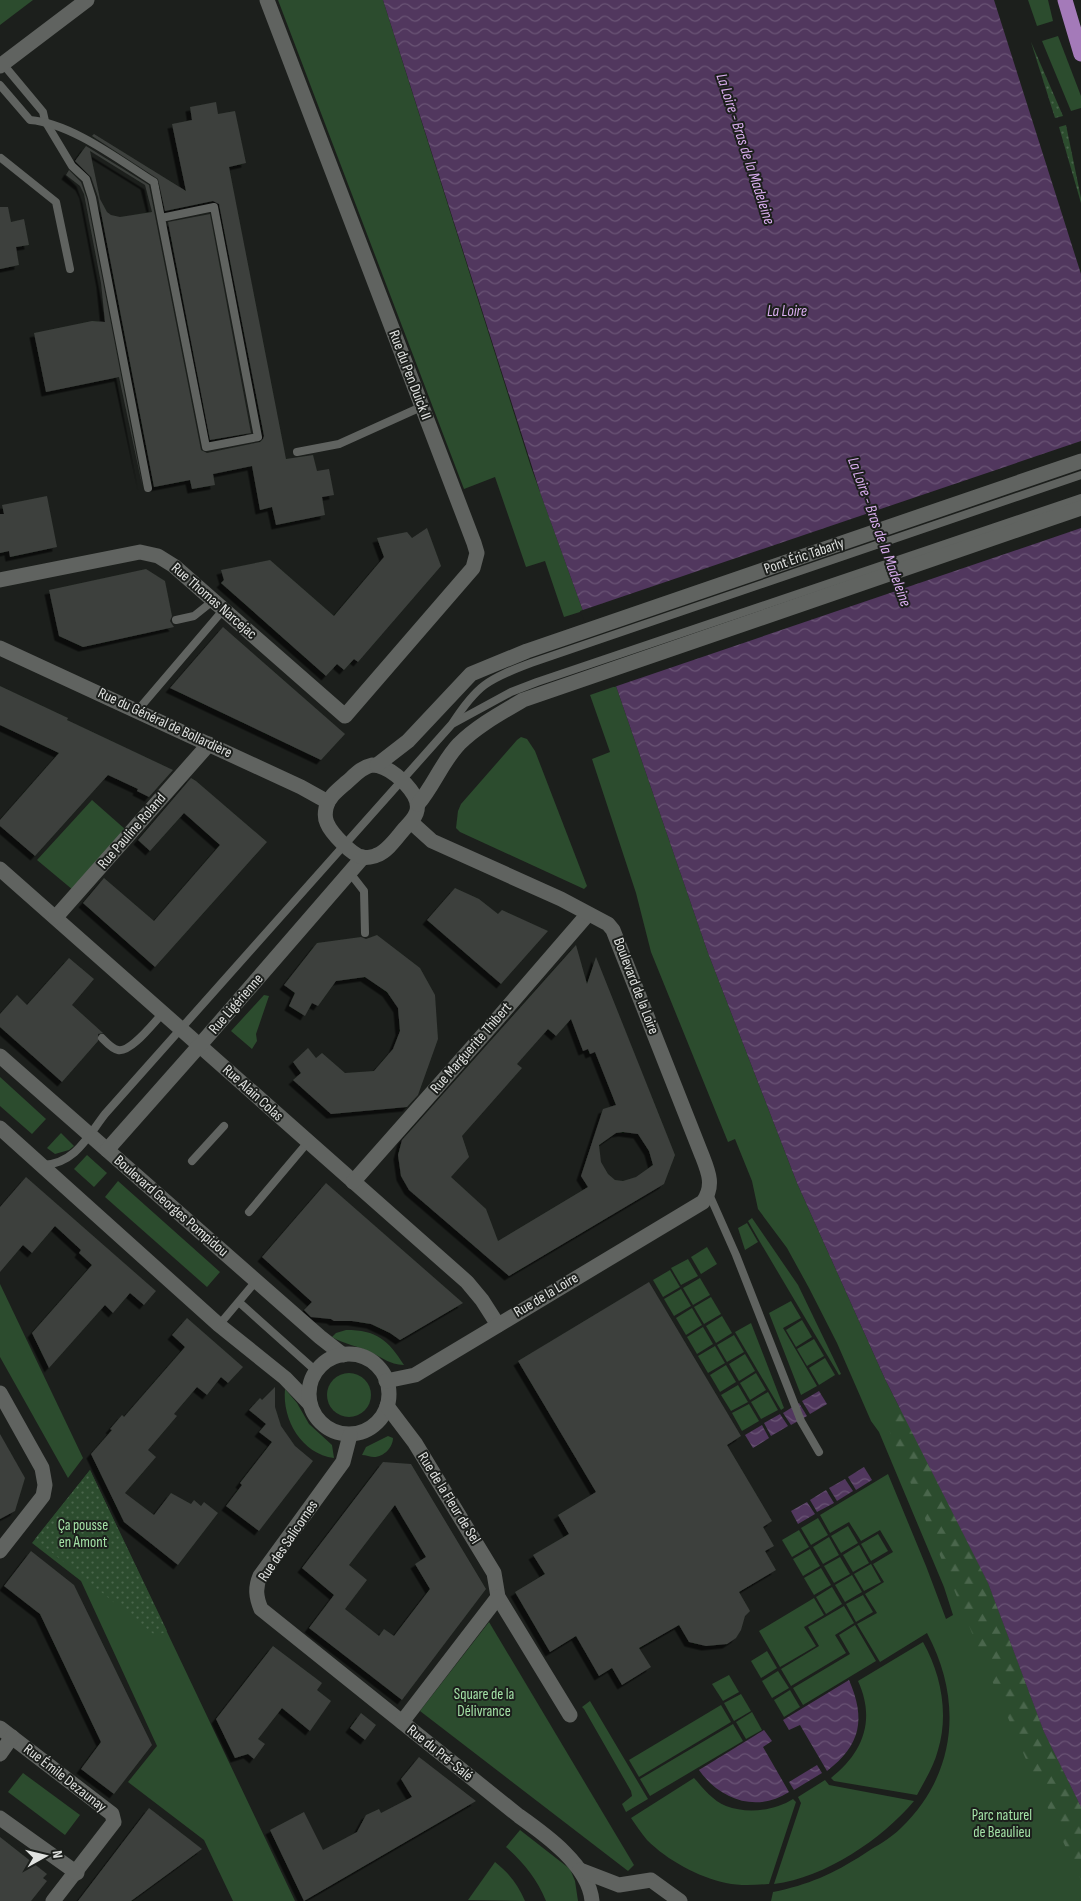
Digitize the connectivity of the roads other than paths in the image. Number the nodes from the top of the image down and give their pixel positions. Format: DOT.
graph roads {
  1 [pos="86,0"];
  2 [pos="267,0"];
  3 [pos="1065,0"];
  4 [pos="1081,54"];
  5 [pos="2,65"];
  6 [pos="0,85"];
  7 [pos="45,121"];
  8 [pos="1,158"];
  9 [pos="161,218"];
  10 [pos="70,270"];
  11 [pos="422,407"];
  12 [pos="297,452"];
  13 [pos="1081,461"];
  14 [pos="1081,475"];
  15 [pos="148,488"];
  16 [pos="1081,498"];
  17 [pos="1081,508"];
  18 [pos="0,580"];
  19 [pos="219,605"];
  20 [pos="176,620"];
  21 [pos="0,648"];
  22 [pos="529,657"];
  23 [pos="539,688"];
  24 [pos="137,711"];
  25 [pos="345,716"];
  26 [pos="452,724"];
  27 [pos="208,744"];
  28 [pos="377,765"];
  29 [pos="401,780"];
  30 [pos="328,802"];
  31 [pos="418,804"];
  32 [pos="411,822"];
  33 [pos="344,845"];
  34 [pos="363,857"];
  35 [pos="0,869"];
  36 [pos="350,873"];
  37 [pos="588,914"];
  38 [pos="56,917"];
  39 [pos="365,933"];
  40 [pos="163,1013"];
  41 [pos="181,1028"];
  42 [pos="102,1038"];
  43 [pos="200,1045"];
  44 [pos="0,1056"];
  45 [pos="224,1126"];
  46 [pos="0,1128"];
  47 [pos="90,1134"];
  48 [pos="308,1142"];
  49 [pos="107,1150"];
  50 [pos="192,1161"];
  51 [pos="39,1165"];
  52 [pos="353,1182"];
  53 [pos="706,1198"];
  54 [pos="250,1212"];
  55 [pos="256,1281"];
  56 [pos="240,1303"];
  57 [pos="498,1324"];
  58 [pos="219,1325"];
  59 [pos="343,1355"];
  60 [pos="316,1371"];
  61 [pos="386,1381"];
  62 [pos="0,1393"];
  63 [pos="310,1404"];
  64 [pos="387,1406"];
  65 [pos="350,1435"];
  66 [pos="819,1452"];
  67 [pos="4,1546"];
  68 [pos="498,1597"];
  69 [pos="297,1639"];
  70 [pos="570,1715"];
  71 [pos="402,1722"];
  72 [pos="6,1733"];
  73 [pos="0,1754"];
  74 [pos="0,1818"];
  75 [pos="580,1870"];
  76 [pos="77,1873"];
  77 [pos="53,1901"];
  78 [pos="592,1901"];
  79 [pos="680,1901"];
  1 -- 5 [label="street"];
  2 -- 11 [label="street, Rue du Pen Duick II"];
  3 -- 4 [label="main road"];
  5 -- 7 [label="lane"];
  6 -- 7 [label="lane"];
  7 -- 9 [label="lane"];
  7 -- 15 [label="lane"];
  8 -- 10 [label="lane"];
  9 -- 9 [label="lane"];
  11 -- 12 [label="lane"];
  11 -- 25 [label="street, Rue du Pen Duick II"];
  13 -- 22 [label="street, Pont Éric Tabarly"];
  14 -- 22 [label="lane"];
  16 -- 23 [label="lane"];
  17 -- 23 [label="street"];
  18 -- 19 [label="street, Rue Thomas Narcejac"];
  19 -- 20 [label="lane"];
  19 -- 24 [label="lane"];
  19 -- 25 [label="street, Rue Thomas Narcejac"];
  21 -- 24 [label="street, Rue du Général de Bollardière"];
  22 -- 26 [label="lane"];
  22 -- 28 [label="street"];
  23 -- 26 [label="lane"];
  23 -- 31 [label="street"];
  24 -- 27 [label="street, Rue du Général de Bollardière"];
  26 -- 29 [label="lane"];
  27 -- 30 [label="street, Rue du Général de Bollardière"];
  27 -- 38 [label="street, Rue Pauline Roland"];
  28 -- 29 [label="street"];
  28 -- 30 [label="street"];
  29 -- 31 [label="street"];
  29 -- 33 [label="lane"];
  30 -- 33 [label="street"];
  31 -- 32 [label="street"];
  32 -- 34 [label="street"];
  32 -- 37 [label="street, Boulevard de la Loire"];
  33 -- 34 [label="street"];
  33 -- 41 [label="lane"];
  34 -- 36 [label="street, Rue Ligérienne"];
  35 -- 38 [label="street, Rue Alain Colas"];
  36 -- 39 [label="lane"];
  36 -- 43 [label="street, Rue Ligérienne"];
  37 -- 52 [label="street, Rue Marguerite Thibert"];
  37 -- 53 [label="street, Boulevard de la Loire"];
  38 -- 40 [label="street, Rue Alain Colas"];
  40 -- 41 [label="street, Rue Alain Colas"];
  40 -- 42 [label="lane"];
  41 -- 43 [label="street, Rue Alain Colas"];
  41 -- 47 [label="lane"];
  43 -- 48 [label="street, Rue Alain Colas"];
  43 -- 49 [label="street, Rue Ligérienne"];
  44 -- 47 [label="street, Boulevard Georges Pompidou"];
  45 -- 50 [label="lane"];
  46 -- 51 [label="street"];
  47 -- 49 [label="street, Boulevard Georges Pompidou"];
  47 -- 51 [label="lane"];
  48 -- 52 [label="street, Rue Alain Colas"];
  48 -- 54 [label="lane"];
  49 -- 55 [label="street, Boulevard Georges Pompidou"];
  51 -- 58 [label="street"];
  52 -- 57 [label="street, Rue Alain Colas"];
  53 -- 57 [label="street, Rue de la Loire"];
  53 -- 66 [label="lane"];
  55 -- 56 [label="lane"];
  55 -- 59 [label="street, Boulevard Georges Pompidou"];
  56 -- 58 [label="lane"];
  56 -- 60 [label="lane"];
  57 -- 61 [label="street, Rue de la Loire"];
  58 -- 63 [label="street"];
  59 -- 60 [label="street"];
  59 -- 61 [label="street"];
  60 -- 63 [label="street"];
  61 -- 64 [label="street"];
  62 -- 67 [label="street"];
  63 -- 65 [label="street"];
  64 -- 65 [label="street"];
  64 -- 68 [label="street, Rue de la Fleur de Sel"];
  65 -- 69 [label="street, Rue des Salicornes"];
  68 -- 70 [label="street"];
  68 -- 71 [label="street"];
  69 -- 71 [label="street, Rue du Pré-Salé"];
  71 -- 75 [label="street, Rue du Pré-Salé"];
  72 -- 73 [label="street, Rue Émile Dezaunay"];
  72 -- 76 [label="street, Rue Émile Dezaunay"];
  74 -- 76 [label="street"];
  75 -- 78 [label="street, Rue du Pré-Salé"];
  75 -- 79 [label="street, Rue du Pré-Salé"];
  76 -- 77 [label="street"];
}
